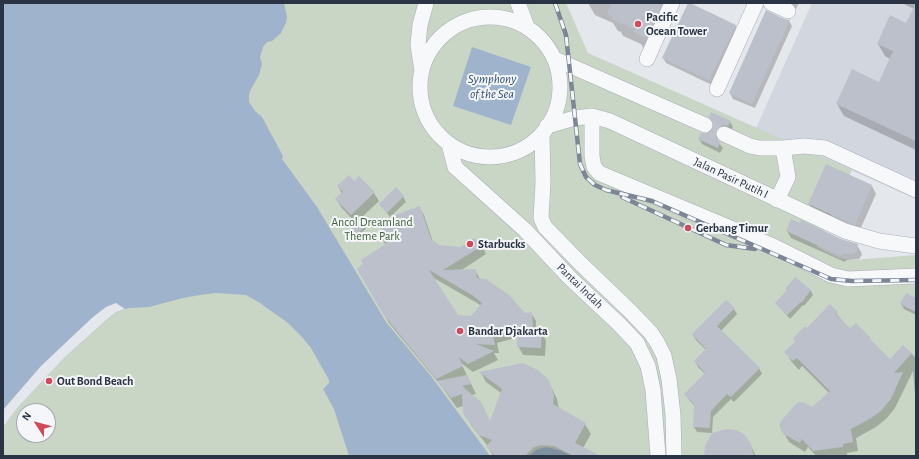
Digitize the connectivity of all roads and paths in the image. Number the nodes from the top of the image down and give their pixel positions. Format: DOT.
graph roads {
  1 [pos="426,3"];
  2 [pos="518,3"];
  3 [pos="672,3"];
  4 [pos="756,3"];
  5 [pos="771,3"];
  6 [pos="788,11"];
  7 [pos="527,27"];
  8 [pos="647,58"];
  9 [pos="555,59"];
  10 [pos="422,71"];
  11 [pos="717,89"];
  12 [pos="592,116"];
  13 [pos="705,125"];
  14 [pos="544,130"];
  15 [pos="724,134"];
  16 [pos="449,144"];
  17 [pos="783,148"];
  18 [pos="916,190"];
  19 [pos="777,200"];
  20 [pos="916,246"];
  21 [pos="916,276"];
  22 [pos="658,456"];
  23 [pos="674,456"];
  1 -- 10 [label="street"];
  2 -- 7 [label="street"];
  3 -- 8 [label="street"];
  4 -- 11 [label="street"];
  5 -- 6 [label="street"];
  7 -- 9 [label="street"];
  7 -- 10 [label="street"];
  9 -- 13 [label="street"];
  9 -- 14 [label="street"];
  10 -- 16 [label="street"];
  12 -- 14 [label="street, Jalan Pasir Putih I"];
  12 -- 19 [label="street, Jalan Pasir Putih I"];
  12 -- 21 [label="street"];
  14 -- 16 [label="street"];
  14 -- 23 [label="street, Pantai Indah"];
  15 -- 17 [label="street"];
  16 -- 22 [label="street, Pantai Indah"];
  17 -- 18 [label="street"];
  17 -- 19 [label="street"];
  19 -- 20 [label="street, Jalan Pasir Putih I"];
}
